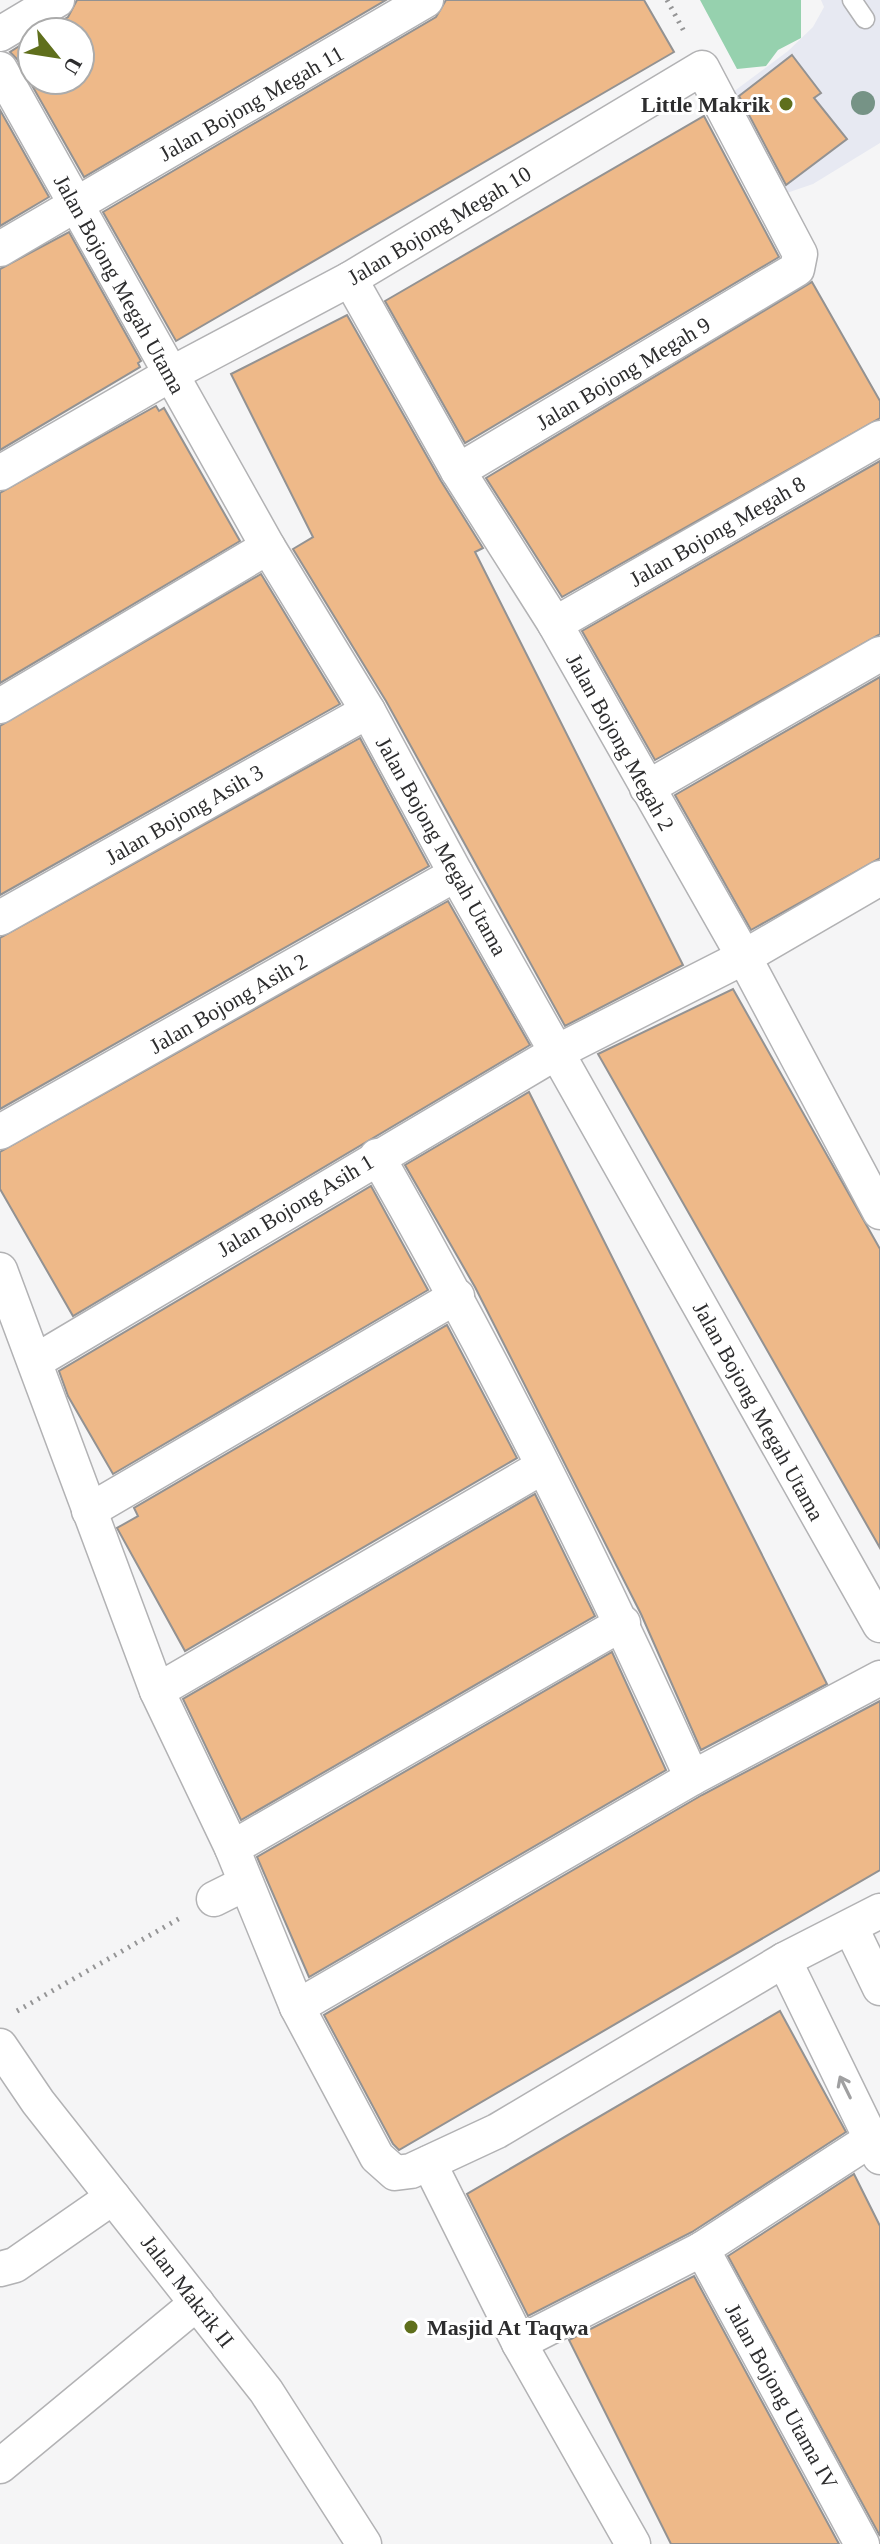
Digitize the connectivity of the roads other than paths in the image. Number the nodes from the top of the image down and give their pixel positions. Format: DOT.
graph roads {
  1 [pos="57,0"];
  2 [pos="426,0"];
  3 [pos="852,0"];
  4 [pos="865,19"];
  5 [pos="0,34"];
  6 [pos="702,68"];
  7 [pos="0,69"];
  8 [pos="76,206"];
  9 [pos="0,249"];
  10 [pos="350,279"];
  11 [pos="171,374"];
  12 [pos="880,438"];
  13 [pos="458,471"];
  14 [pos="0,473"];
  15 [pos="268,547"];
  16 [pos="555,624"];
  17 [pos="880,654"];
  18 [pos="0,706"];
  19 [pos="368,711"];
  20 [pos="647,788"];
  21 [pos="456,874"];
  22 [pos="880,878"];
  23 [pos="0,918"];
  24 [pos="744,957"];
  25 [pos="557,1052"];
  26 [pos="0,1132"];
  27 [pos="377,1156"];
  28 [pos="880,1212"];
  29 [pos="0,1270"];
  30 [pos="457,1296"];
  31 [pos="36,1361"];
  32 [pos="542,1467"];
  33 [pos="89,1511"];
  34 [pos="623,1623"];
  35 [pos="880,1625"];
  36 [pos="880,1678"];
  37 [pos="157,1691"];
  38 [pos="692,1778"];
  39 [pos="232,1848"];
  40 [pos="244,1884"];
  41 [pos="214,1899"];
  42 [pos="866,1920"];
  43 [pos="784,1960"];
  44 [pos="880,1988"];
  45 [pos="297,2007"];
  46 [pos="0,2046"];
  47 [pos="875,2148"];
  48 [pos="429,2163"];
  49 [pos="113,2197"];
  50 [pos="702,2249"];
  51 [pos="0,2269"];
  52 [pos="197,2303"];
  53 [pos="519,2343"];
  54 [pos="0,2466"];
  55 [pos="364,2544"];
  56 [pos="633,2544"];
  57 [pos="862,2544"];
  1 -- 5 [label="street"];
  2 -- 8 [label="street, Jalan Bojong Megah 11"];
  3 -- 4 [label="lane"];
  6 -- 10 [label="street, Jalan Bojong Megah 10"];
  6 -- 13 [label="street, Jalan Bojong Megah 9"];
  7 -- 8 [label="street, Jalan Bojong Megah Utama"];
  8 -- 9 [label="street, Jalan Bojong Megah 11"];
  8 -- 11 [label="street, Jalan Bojong Megah Utama"];
  10 -- 11 [label="street, Jalan Bojong Megah 10"];
  10 -- 13 [label="street, Jalan Bojong Megah 2"];
  11 -- 14 [label="street, Jalan Bojong Megah 10"];
  11 -- 15 [label="street, Jalan Bojong Megah Utama"];
  12 -- 16 [label="street, Jalan Bojong Megah 8"];
  13 -- 16 [label="street, Jalan Bojong Megah 2"];
  15 -- 18 [label="street"];
  15 -- 19 [label="street, Jalan Bojong Megah Utama"];
  16 -- 20 [label="street, Jalan Bojong Megah 2"];
  17 -- 20 [label="street"];
  19 -- 21 [label="street, Jalan Bojong Megah Utama"];
  19 -- 23 [label="street, Jalan Bojong Asih 3"];
  20 -- 24 [label="street, Jalan Bojong Megah 2"];
  21 -- 25 [label="street, Jalan Bojong Megah Utama"];
  21 -- 26 [label="street, Jalan Bojong Asih 2"];
  22 -- 24 [label="street"];
  24 -- 25 [label="street"];
  24 -- 28 [label="street, Jalan Bojong Megah 2"];
  25 -- 27 [label="street, Jalan Bojong Asih 1"];
  25 -- 35 [label="street, Jalan Bojong Megah Utama"];
  27 -- 30 [label="street"];
  27 -- 31 [label="street, Jalan Bojong Asih 1"];
  29 -- 31 [label="street"];
  30 -- 32 [label="street"];
  30 -- 33 [label="street"];
  31 -- 33 [label="street"];
  32 -- 34 [label="street"];
  32 -- 37 [label="street"];
  33 -- 37 [label="street"];
  34 -- 38 [label="street"];
  34 -- 39 [label="street"];
  36 -- 38 [label="street"];
  37 -- 39 [label="street"];
  38 -- 45 [label="street"];
  39 -- 40 [label="street"];
  40 -- 41 [label="street"];
  40 -- 45 [label="street"];
  42 -- 43 [label="street"];
  42 -- 44 [label="street"];
  47 -- 43 [label="street, one-way"];
  43 -- 48 [label="street"];
  45 -- 48 [label="street"];
  46 -- 49 [label="street, Jalan Makrik II"];
  47 -- 50 [label="street"];
  48 -- 53 [label="street"];
  49 -- 51 [label="street"];
  49 -- 52 [label="street, Jalan Makrik II"];
  50 -- 53 [label="street"];
  50 -- 57 [label="street, Jalan Bojong Utama IV"];
  52 -- 54 [label="street"];
  52 -- 55 [label="street, Jalan Makrik II"];
  53 -- 56 [label="street"];
}
